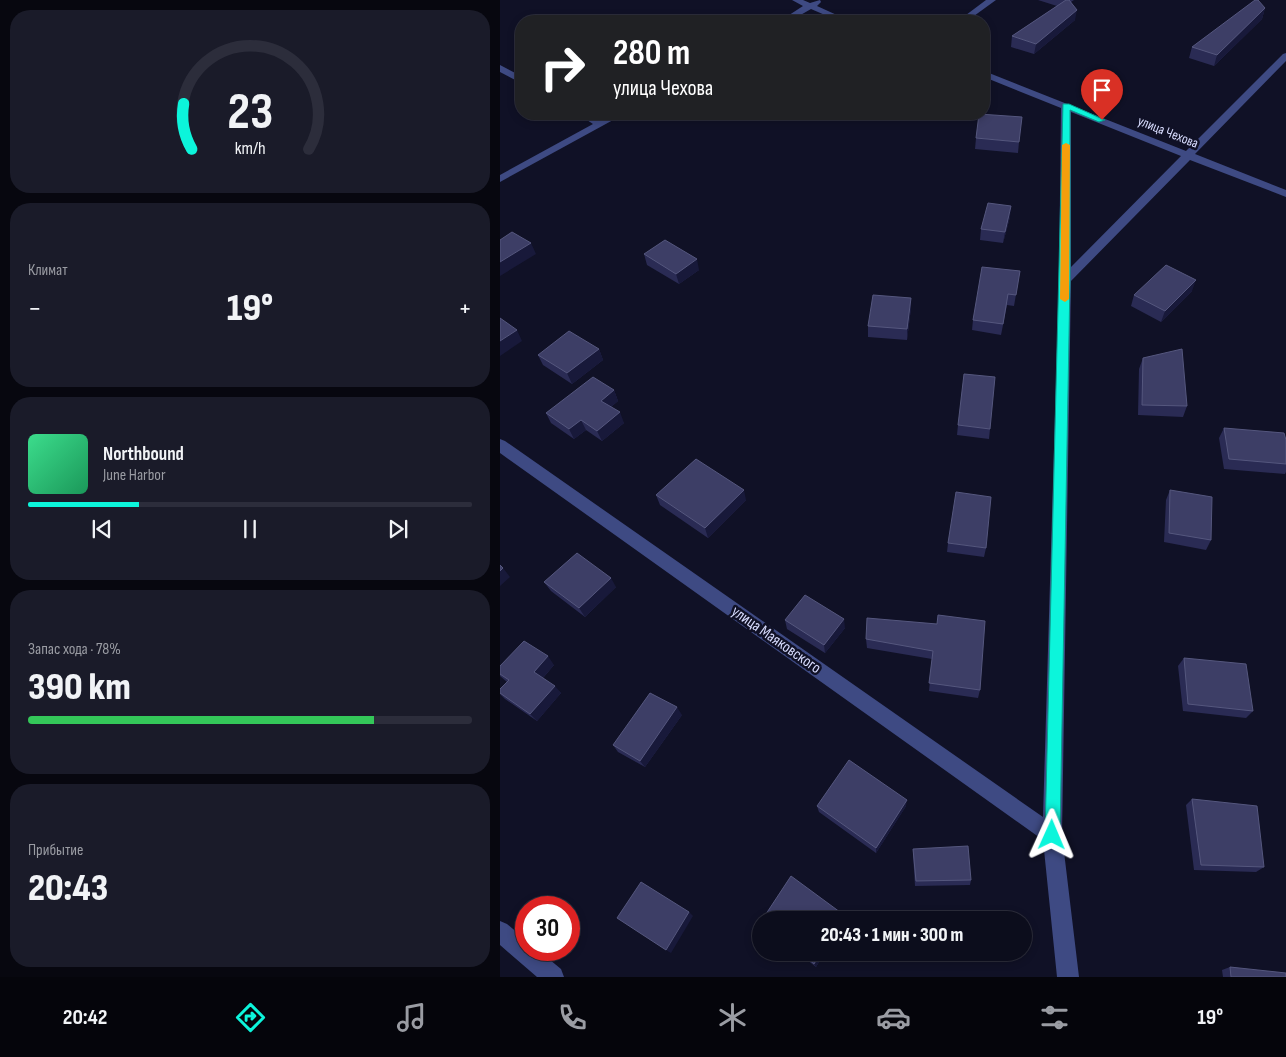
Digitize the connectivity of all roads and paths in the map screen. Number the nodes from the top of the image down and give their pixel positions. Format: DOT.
graph roads {
  1 [pos="796,0"];
  2 [pos="821,0"];
  3 [pos="992,0"];
  4 [pos="811,6"];
  5 [pos="795,15"];
  6 [pos="829,15"];
  7 [pos="971,15"];
  8 [pos="1286,56"];
  9 [pos="500,68"];
  10 [pos="990,76"];
  11 [pos="515,77"];
  12 [pos="1066,106"];
  13 [pos="594,120"];
  14 [pos="608,120"];
  15 [pos="601,124"];
  16 [pos="1190,155"];
  17 [pos="500,179"];
  18 [pos="1286,194"];
  19 [pos="1065,280"];
  20 [pos="500,445"];
  21 [pos="1052,835"];
  22 [pos="500,931"];
  23 [pos="553,977"];
  24 [pos="1068,977"];
  1 -- 4 [label="street"];
  2 -- 4 [label="street"];
  3 -- 7 [label="street"];
  4 -- 5 [label="street"];
  4 -- 6 [label="street"];
  8 -- 16 [label="street"];
  9 -- 11 [label="street"];
  10 -- 12 [label="street, улица Чехова"];
  12 -- 16 [label="street, улица Чехова"];
  12 -- 19 [label="street"];
  13 -- 15 [label="street"];
  14 -- 15 [label="street"];
  15 -- 17 [label="street"];
  16 -- 18 [label="street, улица Чехова"];
  16 -- 19 [label="street"];
  19 -- 21 [label="street"];
  20 -- 21 [label="street, улица Маяковского"];
  21 -- 24 [label="street"];
  22 -- 23 [label="street"];
}
